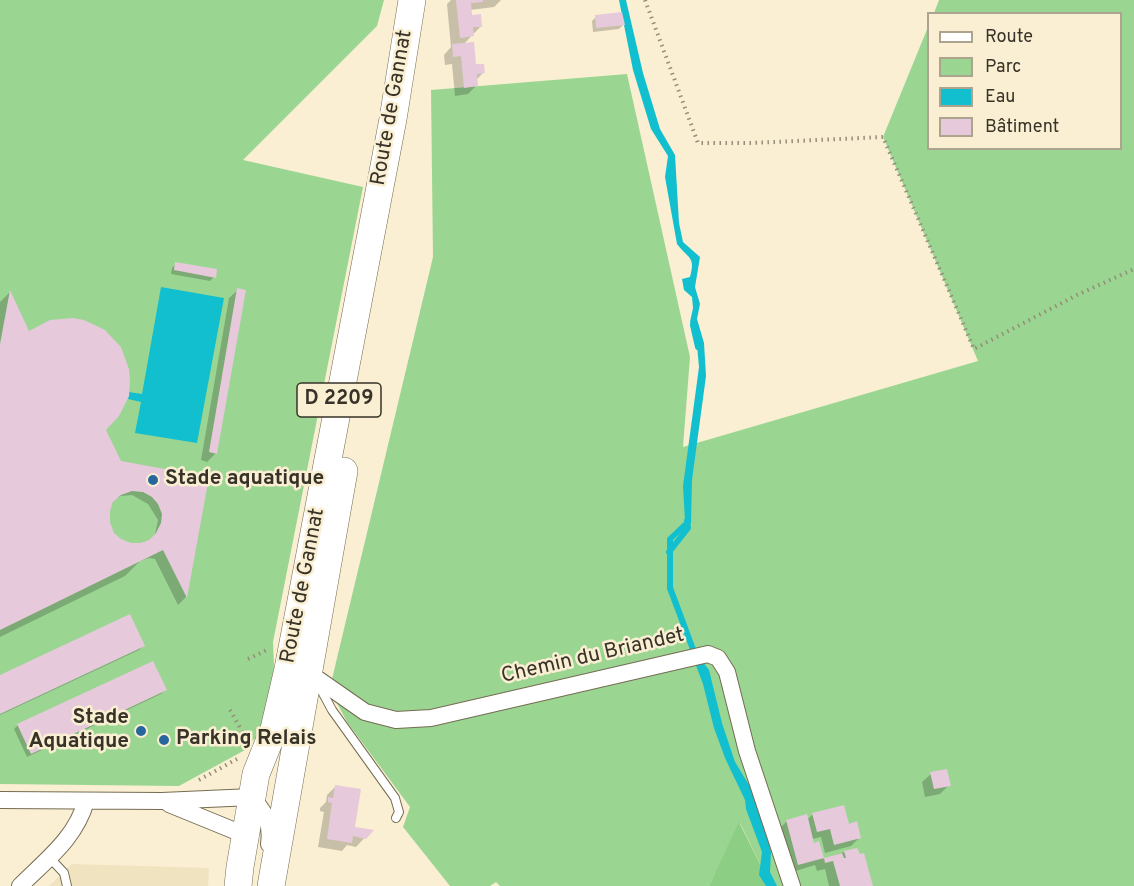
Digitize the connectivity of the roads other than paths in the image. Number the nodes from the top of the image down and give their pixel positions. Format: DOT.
graph roads {
  1 [pos="412,0"];
  2 [pos="426,0"];
  3 [pos="297,666"];
  4 [pos="287,797"];
  5 [pos="0,800"];
  6 [pos="86,801"];
  7 [pos="162,801"];
  8 [pos="260,807"];
  9 [pos="396,818"];
  10 [pos="245,835"];
  11 [pos="49,857"];
  12 [pos="20,886"];
  13 [pos="67,886"];
  14 [pos="238,886"];
  15 [pos="263,886"];
  16 [pos="271,886"];
  17 [pos="792,886"];
  1 -- 3 [label="main road, Route de Gannat / D 2209"];
  2 -- 3 [label="main road, Route de Gannat / D 2209"];
  3 -- 4 [label="main road, Route de Gannat / D 2209"];
  3 -- 8 [label="main road, Route de Gannat / D 2209"];
  3 -- 9 [label="lane"];
  3 -- 17 [label="street, Chemin du Briandet"];
  4 -- 8 [label="street"];
  4 -- 16 [label="main road, Route de Gannat / D 2209"];
  5 -- 6 [label="street"];
  6 -- 7 [label="street"];
  6 -- 11 [label="street"];
  7 -- 8 [label="street"];
  7 -- 10 [label="street"];
  8 -- 10 [label="main road, Route de Gannat / D 2209"];
  8 -- 15 [label="street"];
  10 -- 14 [label="main road, Route de Gannat / D 2209"];
  11 -- 12 [label="street"];
  11 -- 13 [label="lane"];
}
